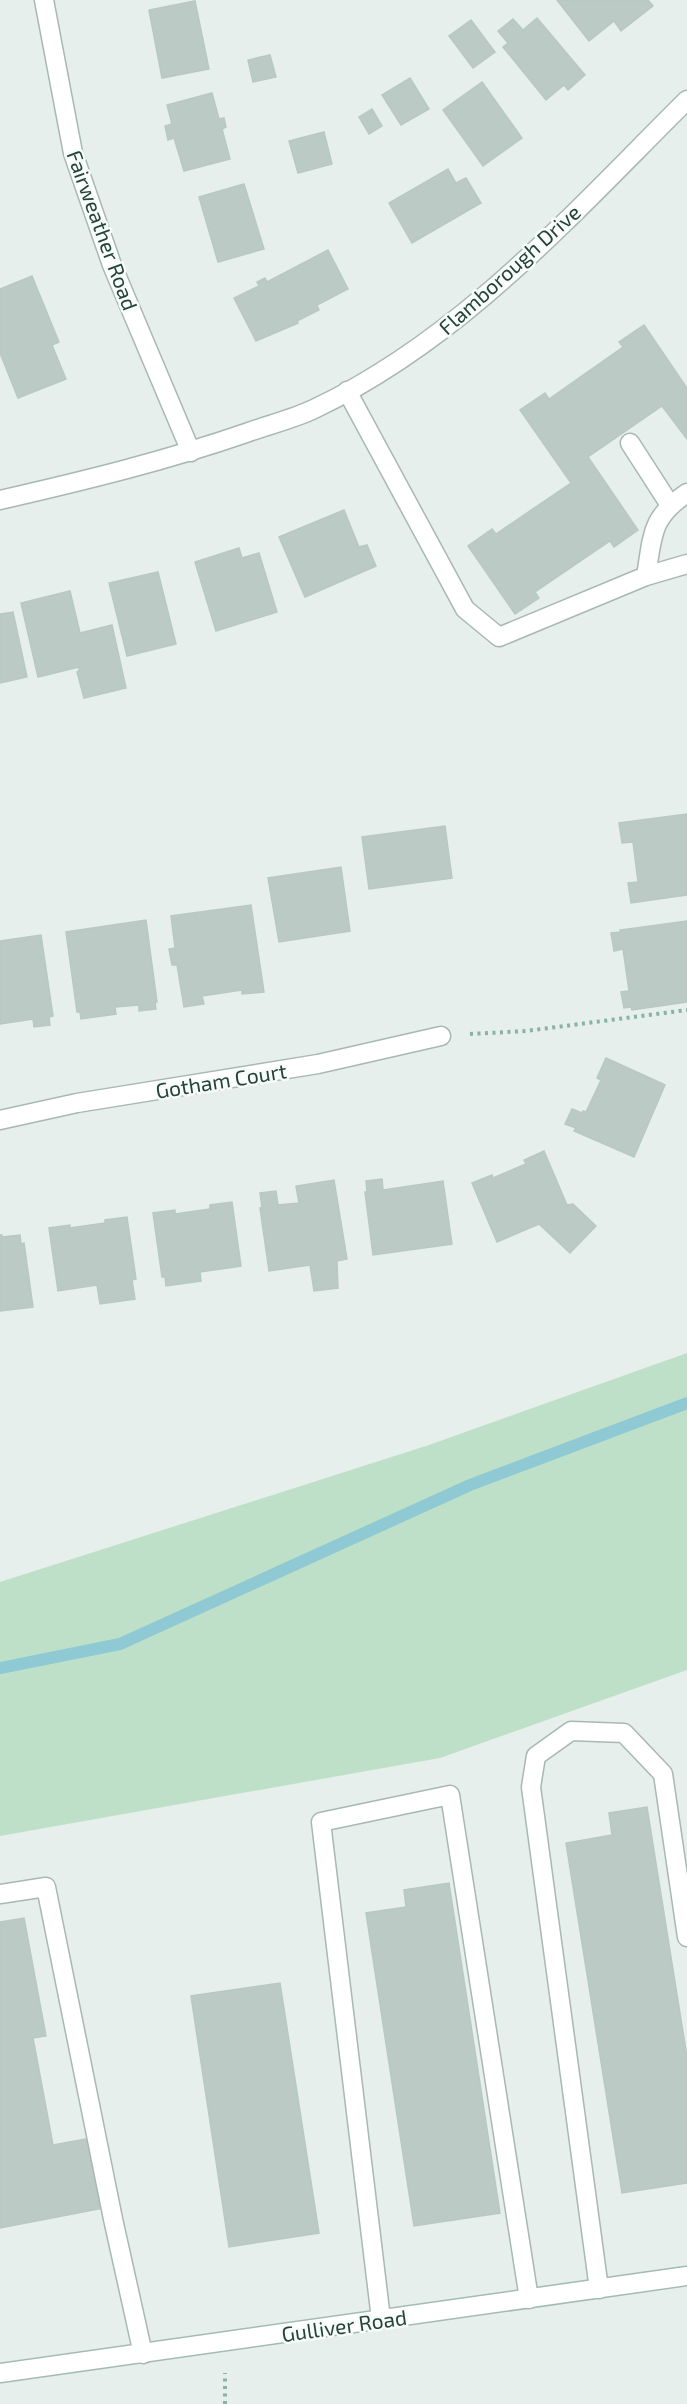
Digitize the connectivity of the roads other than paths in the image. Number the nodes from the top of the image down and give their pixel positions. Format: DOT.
graph roads {
  1 [pos="44,0"];
  2 [pos="687,100"];
  3 [pos="347,391"];
  4 [pos="630,443"];
  5 [pos="191,452"];
  6 [pos="687,493"];
  7 [pos="0,500"];
  8 [pos="670,505"];
  9 [pos="687,564"];
  10 [pos="646,576"];
  11 [pos="441,1036"];
  12 [pos="0,1120"];
  13 [pos="0,1894"];
  14 [pos="687,1937"];
  15 [pos="687,2276"];
  16 [pos="599,2289"];
  17 [pos="529,2299"];
  18 [pos="381,2319"];
  19 [pos="143,2354"];
  20 [pos="0,2373"];
  1 -- 5 [label="street, Fairweather Road"];
  2 -- 3 [label="street, Flamborough Drive"];
  3 -- 5 [label="street, Flamborough Drive"];
  3 -- 10 [label="street"];
  4 -- 8 [label="street"];
  5 -- 7 [label="street, Flamborough Drive"];
  6 -- 8 [label="street"];
  8 -- 10 [label="street"];
  9 -- 10 [label="street"];
  11 -- 12 [label="street, Gotham Court"];
  13 -- 19 [label="street"];
  14 -- 16 [label="street"];
  15 -- 16 [label="street, Gulliver Road"];
  16 -- 17 [label="street, Gulliver Road"];
  17 -- 18 [label="street, Gulliver Road"];
  17 -- 18 [label="street"];
  18 -- 19 [label="street, Gulliver Road"];
  19 -- 20 [label="street, Gulliver Road"];
}
